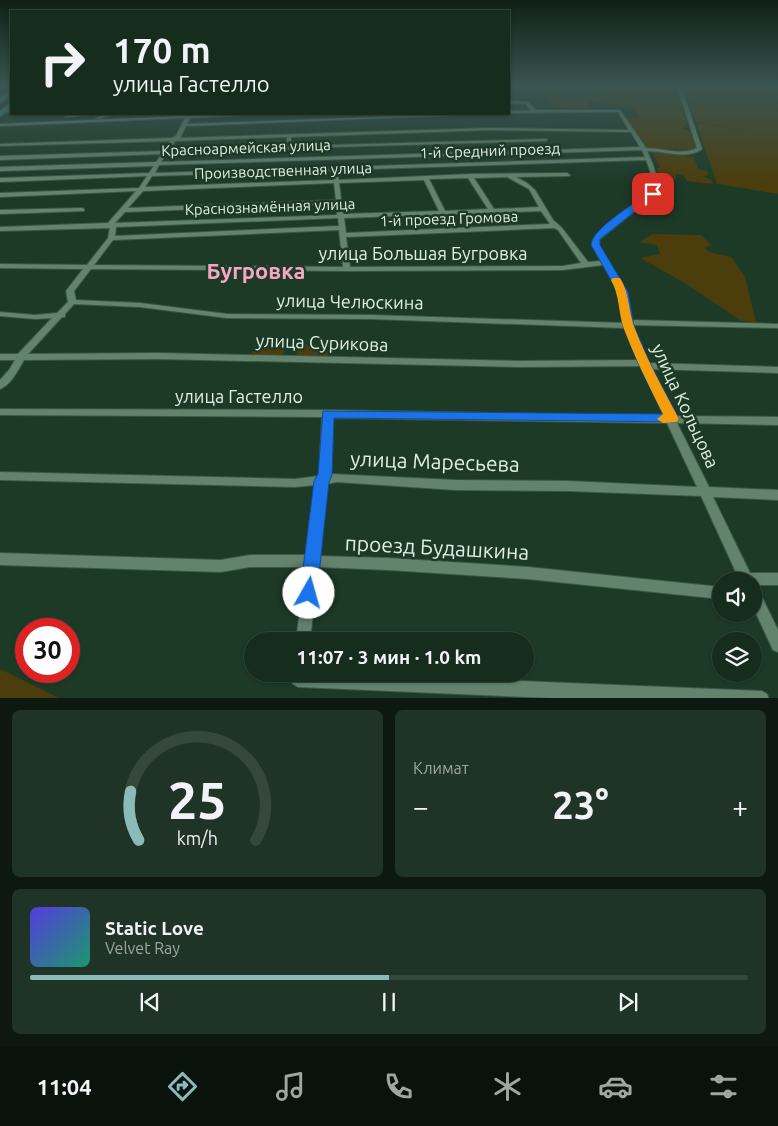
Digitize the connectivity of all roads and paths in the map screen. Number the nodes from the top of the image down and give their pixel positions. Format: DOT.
graph roads {
  1 [pos="326,118"];
  2 [pos="98,119"];
  3 [pos="145,119"];
  4 [pos="186,119"];
  5 [pos="318,119"];
  6 [pos="624,119"];
  7 [pos="690,119"];
  8 [pos="88,122"];
  9 [pos="0,125"];
  10 [pos="185,125"];
  11 [pos="632,131"];
  12 [pos="329,134"];
  13 [pos="289,135"];
  14 [pos="174,139"];
  15 [pos="545,140"];
  16 [pos="480,142"];
  17 [pos="0,145"];
  18 [pos="332,146"];
  19 [pos="643,149"];
  20 [pos="166,153"];
  21 [pos="488,153"];
  22 [pos="333,157"];
  23 [pos="0,158"];
  24 [pos="647,158"];
  25 [pos="496,163"];
  26 [pos="159,164"];
  27 [pos="334,168"];
  28 [pos="0,169"];
  29 [pos="151,175"];
  30 [pos="506,175"];
  31 [pos="567,175"];
  32 [pos="470,176"];
  33 [pos="426,178"];
  34 [pos="0,180"];
  35 [pos="337,181"];
  36 [pos="142,188"];
  37 [pos="0,195"];
  38 [pos="340,202"];
  39 [pos="541,209"];
  40 [pos="82,210"];
  41 [pos="123,210"];
  42 [pos="492,211"];
  43 [pos="0,212"];
  44 [pos="443,213"];
  45 [pos="342,216"];
  46 [pos="110,225"];
  47 [pos="554,226"];
  48 [pos="0,229"];
  49 [pos="344,232"];
  50 [pos="111,238"];
  51 [pos="606,262"];
  52 [pos="586,265"];
  53 [pos="0,266"];
  54 [pos="87,269"];
  55 [pos="347,269"];
  56 [pos="72,302"];
  57 [pos="0,314"];
  58 [pos="62,315"];
  59 [pos="628,324"];
  60 [pos="778,326"];
  61 [pos="21,356"];
  62 [pos="0,357"];
  63 [pos="645,365"];
  64 [pos="778,370"];
  65 [pos="0,386"];
  66 [pos="0,412"];
  67 [pos="327,414"];
  68 [pos="672,419"];
  69 [pos="778,421"];
  70 [pos="0,476"];
  71 [pos="322,481"];
  72 [pos="705,492"];
  73 [pos="778,495"];
  74 [pos="0,559"];
  75 [pos="312,561"];
  76 [pos="743,572"];
  77 [pos="778,579"];
  78 [pos="762,580"];
  79 [pos="712,592"];
  80 [pos="762,612"];
  81 [pos="304,632"];
  82 [pos="778,645"];
  83 [pos="409,682"];
  84 [pos="762,698"];
  1 -- 12 [label="street"];
  2 -- 8 [label="street"];
  3 -- 8 [label="street"];
  4 -- 10 [label="street"];
  5 -- 10 [label="street"];
  6 -- 11 [label="street"];
  7 -- 19 [label="street, Красноармейская улица"];
  8 -- 9 [label="street"];
  10 -- 14 [label="street"];
  11 -- 12 [label="street"];
  11 -- 19 [label="street"];
  12 -- 13 [label="street"];
  12 -- 18 [label="street"];
  13 -- 14 [label="street"];
  13 -- 20 [label="street"];
  14 -- 17 [label="street"];
  14 -- 20 [label="street"];
  15 -- 16 [label="street"];
  16 -- 18 [label="street"];
  16 -- 21 [label="street"];
  18 -- 22 [label="street"];
  19 -- 21 [label="street, Красноармейская улица"];
  19 -- 24 [label="street"];
  20 -- 23 [label="street"];
  20 -- 26 [label="street"];
  21 -- 22 [label="street, Красноармейская улица"];
  21 -- 25 [label="street"];
  22 -- 26 [label="street, Красноармейская улица"];
  22 -- 27 [label="street"];
  24 -- 25 [label="street, 1-й Средний проезд"];
  24 -- 51 [label="street, улица Кольцова"];
  25 -- 27 [label="street, 1-й Средний проезд"];
  25 -- 30 [label="street"];
  26 -- 28 [label="street, Красноармейская улица"];
  26 -- 29 [label="street"];
  27 -- 29 [label="street, 1-й Средний проезд"];
  27 -- 35 [label="street"];
  29 -- 34 [label="street, 1-й Средний проезд"];
  29 -- 36 [label="street"];
  30 -- 31 [label="street, Производственная улица"];
  30 -- 32 [label="street, Производственная улица"];
  30 -- 39 [label="street"];
  32 -- 33 [label="street, Производственная улица"];
  32 -- 42 [label="street"];
  33 -- 35 [label="street, Производственная улица"];
  33 -- 44 [label="street"];
  35 -- 36 [label="street, Производственная улица"];
  35 -- 38 [label="street"];
  36 -- 37 [label="street, Производственная улица"];
  36 -- 41 [label="street"];
  38 -- 41 [label="street"];
  38 -- 45 [label="street"];
  39 -- 42 [label="street, Краснознамённая улица"];
  39 -- 47 [label="street"];
  40 -- 43 [label="street"];
  41 -- 46 [label="street"];
  42 -- 44 [label="street, Краснознамённая улица"];
  44 -- 45 [label="street, Краснознамённая улица"];
  45 -- 46 [label="street, Краснознамённая улица"];
  45 -- 49 [label="street"];
  46 -- 48 [label="street, Краснознамённая улица"];
  46 -- 50 [label="street"];
  47 -- 49 [label="street, 1-й проезд Громова"];
  47 -- 52 [label="street"];
  49 -- 50 [label="street"];
  49 -- 55 [label="street"];
  50 -- 54 [label="street"];
  51 -- 52 [label="street, улица Большая Бугровка"];
  51 -- 59 [label="street, улица Кольцова"];
  52 -- 55 [label="street, улица Большая Бугровка"];
  53 -- 54 [label="street, улица Большая Бугровка"];
  54 -- 55 [label="street, улица Большая Бугровка"];
  54 -- 56 [label="street"];
  56 -- 58 [label="street"];
  56 -- 59 [label="street, улица Челюскина"];
  57 -- 58 [label="street"];
  58 -- 61 [label="street"];
  59 -- 60 [label="street, улица Челюскина"];
  59 -- 63 [label="street, улица Кольцова"];
  61 -- 62 [label="street, улица Сурикова"];
  61 -- 63 [label="street, улица Сурикова"];
  61 -- 65 [label="street"];
  63 -- 64 [label="street, улица Сурикова"];
  63 -- 68 [label="street, улица Кольцова"];
  66 -- 67 [label="street, улица Гастелло"];
  67 -- 68 [label="street, улица Гастелло"];
  67 -- 71 [label="street"];
  68 -- 69 [label="street, улица Гастелло"];
  68 -- 72 [label="street, улица Кольцова"];
  70 -- 71 [label="street, улица Маресьева"];
  71 -- 72 [label="street, улица Маресьева"];
  71 -- 75 [label="street"];
  72 -- 73 [label="street, улица Маресьева"];
  72 -- 76 [label="street, улица Кольцова"];
  74 -- 75 [label="street, проезд Будашкина"];
  75 -- 79 [label="street, проезд Будашкина"];
  75 -- 81 [label="street"];
  77 -- 78 [label="street"];
  80 -- 82 [label="street"];
  83 -- 84 [label="street"];
}
